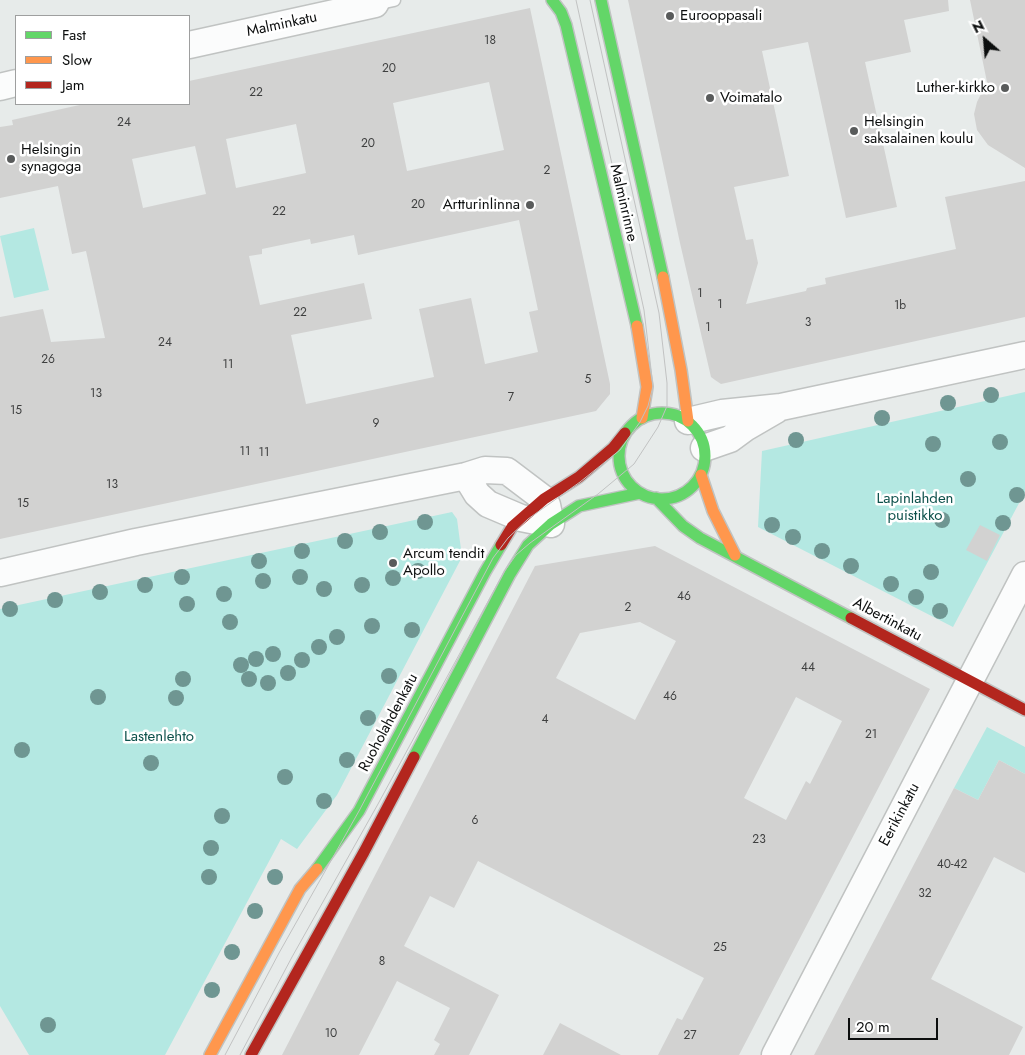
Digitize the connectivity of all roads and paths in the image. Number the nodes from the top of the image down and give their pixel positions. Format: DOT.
graph roads {
  1 [pos="552,0"];
  2 [pos="601,0"];
  3 [pos="382,1"];
  4 [pos="190,45"];
  5 [pos="15,84"];
  6 [pos="0,87"];
  7 [pos="1025,355"];
  8 [pos="781,407"];
  9 [pos="642,418"];
  10 [pos="688,421"];
  11 [pos="626,432"];
  12 [pos="704,448"];
  13 [pos="701,474"];
  14 [pos="466,476"];
  15 [pos="640,492"];
  16 [pos="656,498"];
  17 [pos="548,512"];
  18 [pos="521,518"];
  19 [pos="735,555"];
  20 [pos="0,573"];
  21 [pos="1025,575"];
  22 [pos="971,681"];
  23 [pos="1025,710"];
  24 [pos="210,1055"];
  25 [pos="251,1055"];
  26 [pos="775,1055"];
  1 -- 9 [label="street, Malminrinne"];
  2 -- 10 [label="street, Malminrinne"];
  3 -- 4 [label="street, Malminkatu"];
  5 -- 6 [label="street"];
  7 -- 8 [label="street"];
  8 -- 10 [label="street"];
  8 -- 12 [label="street"];
  9 -- 10 [label="street"];
  9 -- 11 [label="street"];
  10 -- 12 [label="street"];
  11 -- 15 [label="street"];
  11 -- 17 [label="street"];
  12 -- 13 [label="street"];
  13 -- 16 [label="street"];
  13 -- 19 [label="street"];
  14 -- 17 [label="street"];
  14 -- 18 [label="street"];
  14 -- 20 [label="street"];
  15 -- 16 [label="street"];
  15 -- 17 [label="street"];
  16 -- 19 [label="street, Albertinkatu"];
  17 -- 18 [label="street"];
  17 -- 25 [label="street"];
  18 -- 24 [label="street, Ruoholahdenkatu"];
  19 -- 22 [label="street, Albertinkatu"];
  21 -- 22 [label="street, Eerikinkatu"];
  22 -- 23 [label="street, Albertinkatu"];
  22 -- 26 [label="street, Eerikinkatu"];
}
